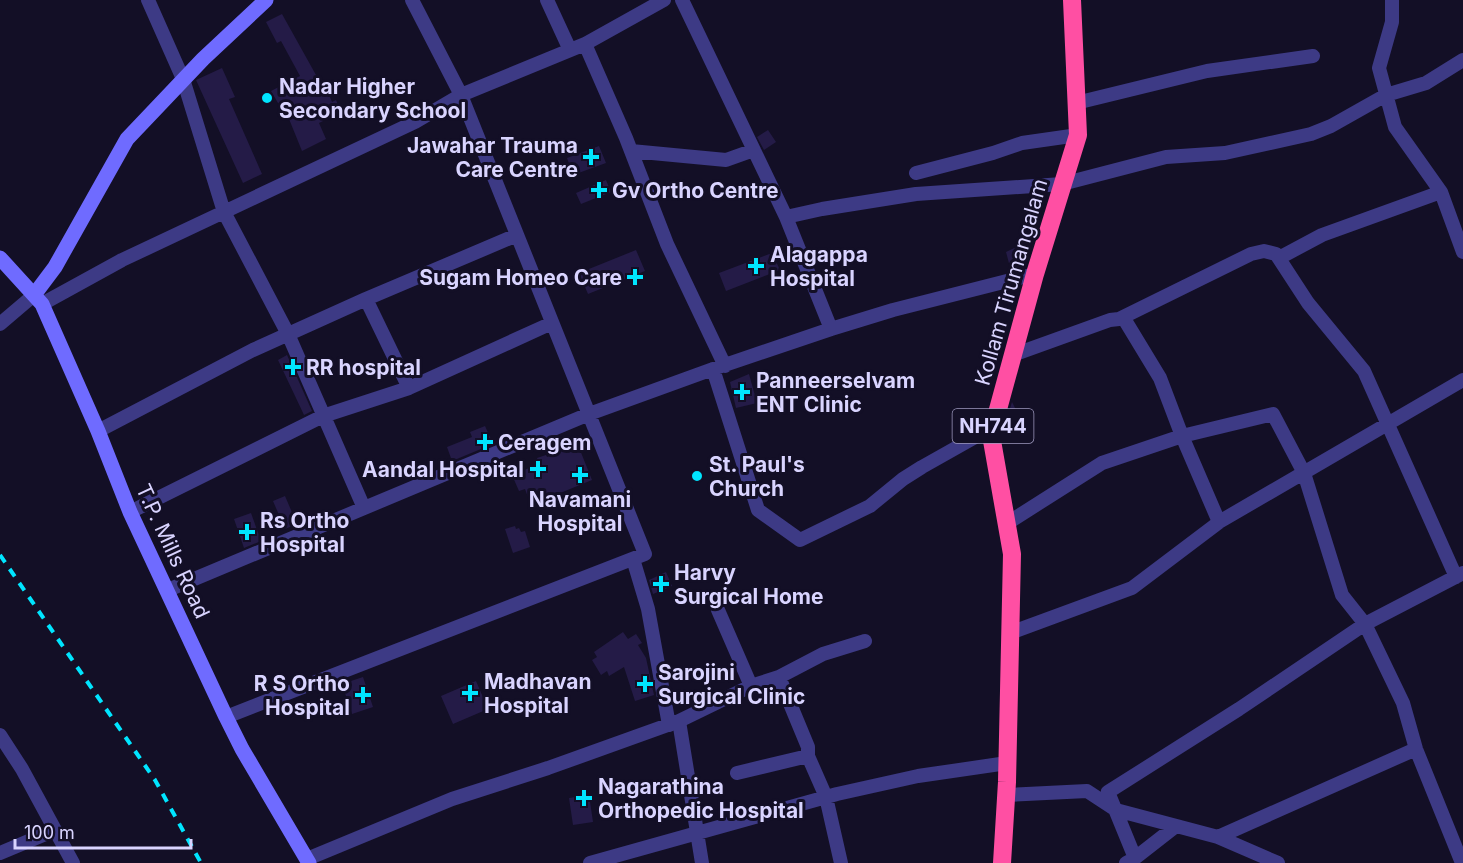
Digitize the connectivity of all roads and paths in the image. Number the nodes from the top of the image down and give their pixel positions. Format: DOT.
graph roads {
  1 [pos="148,0"];
  2 [pos="266,0"];
  3 [pos="412,0"];
  4 [pos="547,0"];
  5 [pos="664,0"];
  6 [pos="682,0"];
  7 [pos="1072,0"];
  8 [pos="1392,0"];
  9 [pos="585,44"];
  10 [pos="570,50"];
  11 [pos="1313,56"];
  12 [pos="1463,60"];
  13 [pos="183,79"];
  14 [pos="461,95"];
  15 [pos="1386,95"];
  16 [pos="1076,103"];
  17 [pos="1078,135"];
  18 [pos="754,150"];
  19 [pos="631,151"];
  20 [pos="916,173"];
  21 [pos="1062,184"];
  22 [pos="1441,192"];
  23 [pos="224,212"];
  24 [pos="786,217"];
  25 [pos="1457,217"];
  26 [pos="516,235"];
  27 [pos="1463,252"];
  28 [pos="0,258"];
  29 [pos="1279,258"];
  30 [pos="1035,274"];
  31 [pos="38,299"];
  32 [pos="366,299"];
  33 [pos="1123,317"];
  34 [pos="552,323"];
  35 [pos="0,324"];
  36 [pos="831,329"];
  37 [pos="288,334"];
  38 [pos="1013,355"];
  39 [pos="719,367"];
  40 [pos="1463,380"];
  41 [pos="409,388"];
  42 [pos="589,414"];
  43 [pos="323,416"];
  44 [pos="1388,423"];
  45 [pos="993,427"];
  46 [pos="98,431"];
  47 [pos="1182,436"];
  48 [pos="1304,473"];
  49 [pos="364,508"];
  50 [pos="130,512"];
  51 [pos="1222,520"];
  52 [pos="1006,524"];
  53 [pos="633,559"];
  54 [pos="1459,575"];
  55 [pos="168,590"];
  56 [pos="718,610"];
  57 [pos="1365,624"];
  58 [pos="1010,633"];
  59 [pos="865,641"];
  60 [pos="779,677"];
  61 [pos="751,686"];
  62 [pos="226,717"];
  63 [pos="674,723"];
  64 [pos="0,735"];
  65 [pos="1416,749"];
  66 [pos="808,756"];
  67 [pos="1007,763"];
  68 [pos="737,773"];
  69 [pos="1006,795"];
  70 [pos="826,797"];
  71 [pos="1116,810"];
  72 [pos="1176,826"];
  73 [pos="55,830"];
  74 [pos="698,834"];
  75 [pos="1218,837"];
  76 [pos="0,853"];
  77 [pos="1131,860"];
  78 [pos="308,861"];
  79 [pos="73,863"];
  80 [pos="591,863"];
  81 [pos="702,863"];
  82 [pos="841,863"];
  83 [pos="1002,863"];
  84 [pos="1278,863"];
  85 [pos="1462,863"];
  1 -- 13 [label="street"];
  2 -- 13 [label="main road"];
  3 -- 14 [label="street"];
  4 -- 10 [label="street"];
  5 -- 9 [label="street"];
  6 -- 18 [label="street"];
  7 -- 16 [label="highway, Kollam Tirumangalam / NH744"];
  8 -- 15 [label="street"];
  9 -- 10 [label="street"];
  9 -- 19 [label="street"];
  10 -- 14 [label="street"];
  11 -- 16 [label="street"];
  12 -- 15 [label="street"];
  13 -- 23 [label="street"];
  13 -- 31 [label="main road"];
  14 -- 23 [label="street"];
  14 -- 26 [label="street"];
  15 -- 21 [label="street"];
  15 -- 22 [label="street"];
  16 -- 17 [label="highway, Kollam Tirumangalam / NH744"];
  17 -- 20 [label="street"];
  17 -- 21 [label="highway, Kollam Tirumangalam / NH744"];
  18 -- 19 [label="street"];
  18 -- 24 [label="street"];
  19 -- 39 [label="street"];
  21 -- 24 [label="street"];
  21 -- 30 [label="highway, Kollam Tirumangalam / NH744"];
  22 -- 25 [label="street"];
  22 -- 29 [label="street"];
  23 -- 31 [label="street"];
  23 -- 37 [label="street"];
  24 -- 36 [label="street"];
  25 -- 27 [label="street"];
  26 -- 32 [label="street"];
  26 -- 34 [label="street"];
  28 -- 31 [label="main road, T.P. Mills Road"];
  29 -- 33 [label="street"];
  29 -- 44 [label="street"];
  30 -- 36 [label="street"];
  30 -- 38 [label="highway, Kollam Tirumangalam / NH744"];
  31 -- 35 [label="street"];
  31 -- 46 [label="main road, T.P. Mills Road"];
  32 -- 37 [label="street"];
  32 -- 41 [label="street"];
  33 -- 38 [label="street"];
  33 -- 47 [label="street"];
  34 -- 41 [label="street"];
  34 -- 42 [label="street"];
  36 -- 39 [label="street"];
  37 -- 43 [label="street"];
  37 -- 46 [label="street"];
  38 -- 45 [label="highway, Kollam Tirumangalam / NH744"];
  39 -- 42 [label="street"];
  39 -- 45 [label="street"];
  40 -- 44 [label="street"];
  41 -- 43 [label="street"];
  42 -- 49 [label="street"];
  42 -- 53 [label="street"];
  43 -- 49 [label="street"];
  43 -- 50 [label="street"];
  44 -- 48 [label="street"];
  44 -- 54 [label="street"];
  45 -- 52 [label="highway, Kollam Tirumangalam / NH744"];
  46 -- 50 [label="main road, T.P. Mills Road"];
  47 -- 48 [label="street"];
  47 -- 51 [label="street"];
  47 -- 52 [label="street"];
  48 -- 51 [label="street"];
  48 -- 57 [label="street"];
  49 -- 55 [label="street"];
  50 -- 55 [label="main road, T.P. Mills Road"];
  51 -- 58 [label="street"];
  52 -- 58 [label="highway, Kollam Tirumangalam / NH744"];
  53 -- 62 [label="street"];
  53 -- 63 [label="street"];
  54 -- 57 [label="street"];
  55 -- 62 [label="main road, T.P. Mills Road"];
  56 -- 61 [label="street"];
  57 -- 65 [label="street"];
  57 -- 71 [label="street"];
  58 -- 67 [label="highway, Kollam Tirumangalam / NH744"];
  59 -- 60 [label="street"];
  60 -- 61 [label="street"];
  60 -- 66 [label="street"];
  61 -- 63 [label="street"];
  62 -- 78 [label="main road, T.P. Mills Road"];
  63 -- 74 [label="street"];
  63 -- 78 [label="street"];
  64 -- 73 [label="street"];
  65 -- 75 [label="street"];
  65 -- 85 [label="street"];
  66 -- 68 [label="street"];
  66 -- 70 [label="street"];
  67 -- 69 [label="highway, Kollam Tirumangalam / NH744"];
  67 -- 70 [label="street"];
  69 -- 71 [label="street"];
  69 -- 83 [label="highway, Kollam Tirumangalam / NH744"];
  70 -- 74 [label="street"];
  70 -- 82 [label="street"];
  71 -- 72 [label="street"];
  71 -- 77 [label="street"];
  72 -- 75 [label="street"];
  72 -- 77 [label="street"];
  73 -- 76 [label="street"];
  73 -- 79 [label="street"];
  74 -- 80 [label="street"];
  74 -- 81 [label="street"];
  75 -- 84 [label="street"];
}
